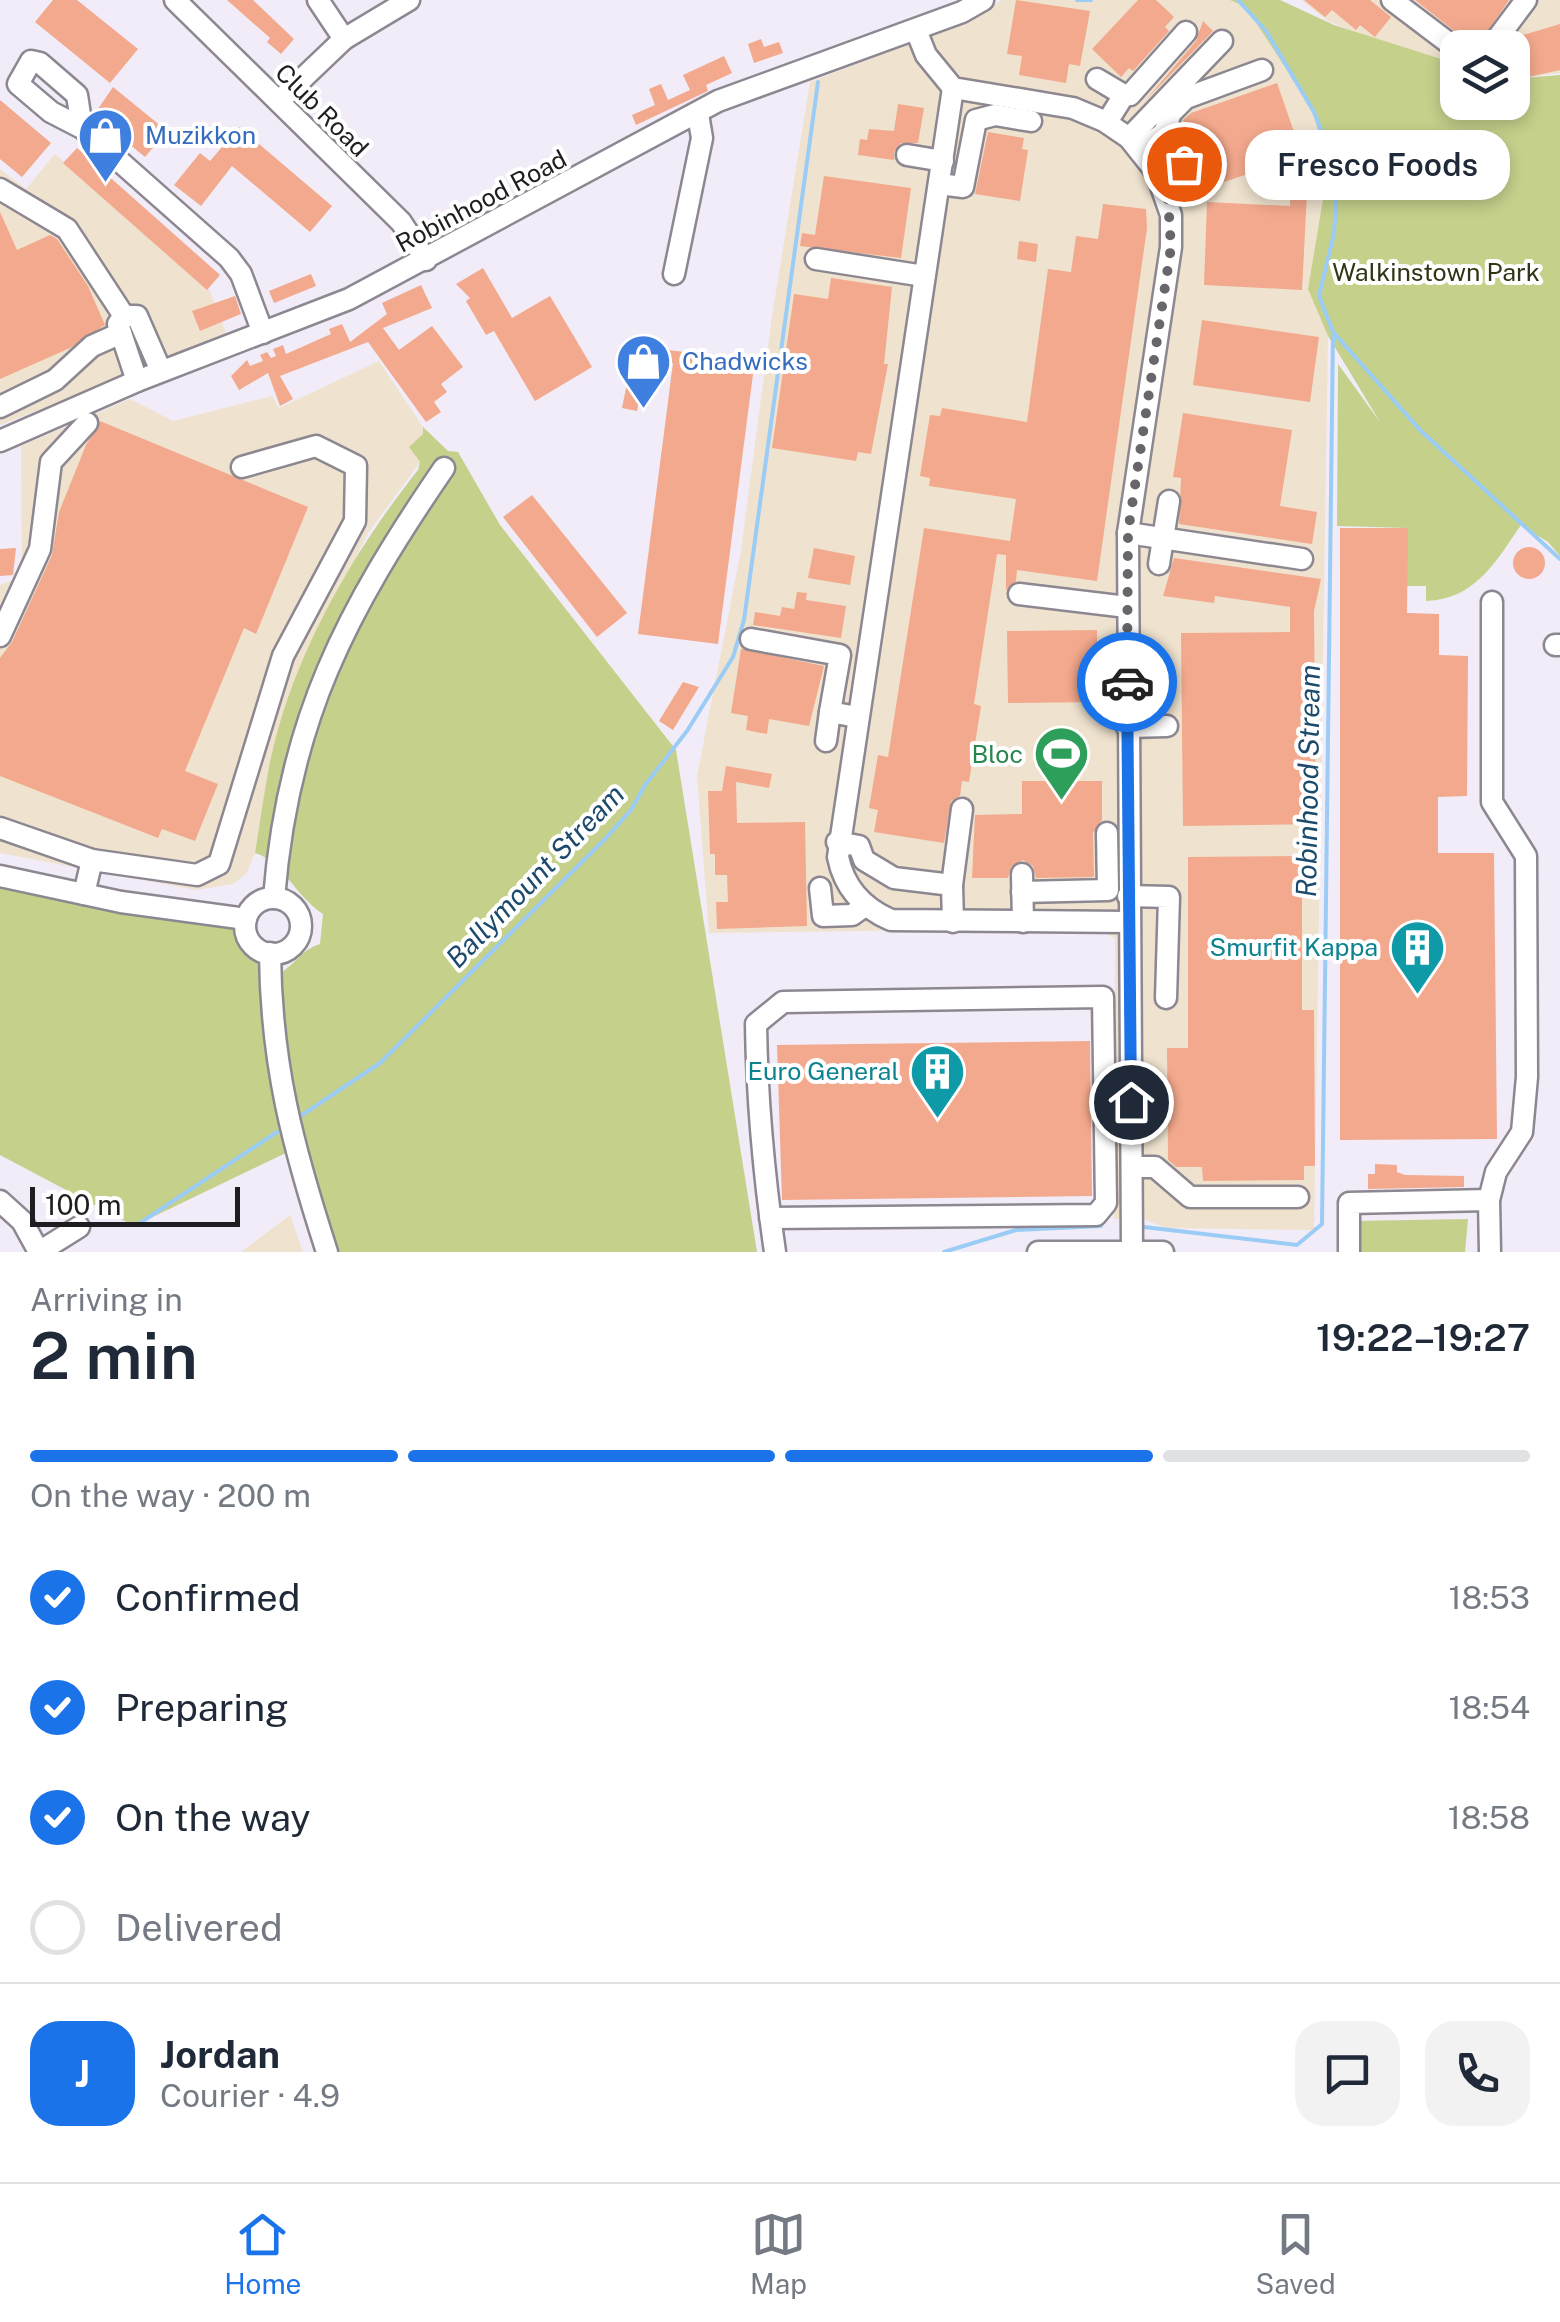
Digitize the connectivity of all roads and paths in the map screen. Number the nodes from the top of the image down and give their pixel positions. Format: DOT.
graph roads {
  1 [pos="176,0"];
  2 [pos="318,0"];
  3 [pos="409,0"];
  4 [pos="943,0"];
  5 [pos="983,0"];
  6 [pos="1392,0"];
  7 [pos="1526,0"];
  8 [pos="962,12"];
  9 [pos="916,30"];
  10 [pos="1504,30"];
  11 [pos="1186,32"];
  12 [pos="1440,36"];
  13 [pos="344,39"];
  14 [pos="1222,41"];
  15 [pos="1262,70"];
  16 [pos="1097,79"];
  17 [pos="952,88"];
  18 [pos="1124,95"];
  19 [pos="279,101"];
  20 [pos="698,114"];
  21 [pos="1031,122"];
  22 [pos="1107,122"];
  23 [pos="82,128"];
  24 [pos="1164,133"];
  25 [pos="1134,144"];
  26 [pos="907,156"];
  27 [pos="943,161"];
  28 [pos="939,184"];
  29 [pos="0,189"];
  30 [pos="1168,199"];
  31 [pos="816,259"];
  32 [pos="426,260"];
  33 [pos="674,274"];
  34 [pos="924,276"];
  35 [pos="123,325"];
  36 [pos="263,334"];
  37 [pos="161,372"];
  38 [pos="137,381"];
  39 [pos="0,407"];
  40 [pos="88,422"];
  41 [pos="0,441"];
  42 [pos="242,466"];
  43 [pos="444,468"];
  44 [pos="1169,501"];
  45 [pos="1128,532"];
  46 [pos="1163,538"];
  47 [pos="1302,559"];
  48 [pos="1159,564"];
  49 [pos="1019,594"];
  50 [pos="1492,602"];
  51 [pos="1127,607"];
  52 [pos="0,636"];
  53 [pos="751,639"];
  54 [pos="830,712"];
  55 [pos="857,716"];
  56 [pos="1127,726"];
  57 [pos="1167,726"];
  58 [pos="826,741"];
  59 [pos="962,809"];
  60 [pos="0,828"];
  61 [pos="837,842"];
  62 [pos="1114,844"];
  63 [pos="92,860"];
  64 [pos="0,876"];
  65 [pos="952,885"];
  66 [pos="820,888"];
  67 [pos="84,894"];
  68 [pos="1128,896"];
  69 [pos="274,898"];
  70 [pos="866,905"];
  71 [pos="246,919"];
  72 [pos="952,922"];
  73 [pos="1023,922"];
  74 [pos="1128,922"];
  75 [pos="270,953"];
  76 [pos="1166,998"];
  77 [pos="1132,1167"];
  78 [pos="1298,1197"];
  79 [pos="1489,1200"];
  80 [pos="0,1201"];
  81 [pos="770,1218"];
  82 [pos="1132,1249"];
  83 [pos="39,1252"];
  84 [pos="82,1252"];
  85 [pos="327,1252"];
  86 [pos="775,1252"];
  87 [pos="1038,1252"];
  88 [pos="1162,1252"];
  89 [pos="1349,1252"];
  90 [pos="1490,1252"];
  1 -- 19 [label="street, Club Road"];
  2 -- 13 [label="street"];
  3 -- 13 [label="street"];
  4 -- 8 [label="street"];
  5 -- 8 [label="street, Robinhood Road"];
  6 -- 12 [label="street"];
  7 -- 10 [label="street"];
  8 -- 9 [label="street, Robinhood Road"];
  9 -- 17 [label="street"];
  9 -- 20 [label="street, Robinhood Road"];
  11 -- 18 [label="street"];
  13 -- 19 [label="street"];
  14 -- 25 [label="street"];
  15 -- 24 [label="street"];
  16 -- 18 [label="street"];
  17 -- 22 [label="street"];
  17 -- 27 [label="street"];
  18 -- 22 [label="street"];
  19 -- 32 [label="street, Club Road"];
  20 -- 32 [label="street, Robinhood Road"];
  20 -- 33 [label="street"];
  21 -- 28 [label="street"];
  22 -- 25 [label="street"];
  23 -- 36 [label="street"];
  24 -- 25 [label="street"];
  24 -- 30 [label="street"];
  25 -- 30 [label="street"];
  26 -- 27 [label="street"];
  27 -- 28 [label="street"];
  28 -- 34 [label="street"];
  29 -- 35 [label="street"];
  30 -- 45 [label="street"];
  31 -- 34 [label="street"];
  32 -- 36 [label="street, Robinhood Road"];
  34 -- 55 [label="street"];
  35 -- 37 [label="street"];
  35 -- 38 [label="street"];
  35 -- 39 [label="street"];
  36 -- 37 [label="street, Robinhood Road"];
  37 -- 38 [label="street, Robinhood Road"];
  38 -- 41 [label="street, Robinhood Road"];
  40 -- 52 [label="street"];
  42 -- 63 [label="street"];
  43 -- 69 [label="street"];
  44 -- 46 [label="street"];
  45 -- 46 [label="street"];
  45 -- 51 [label="street"];
  46 -- 47 [label="street"];
  46 -- 48 [label="street"];
  49 -- 51 [label="street"];
  50 -- 79 [label="street"];
  51 -- 56 [label="street"];
  53 -- 54 [label="street"];
  54 -- 55 [label="street"];
  54 -- 58 [label="street"];
  55 -- 61 [label="street"];
  56 -- 57 [label="street"];
  56 -- 62 [label="street"];
  59 -- 65 [label="street"];
  60 -- 63 [label="street"];
  61 -- 65 [label="street"];
  61 -- 70 [label="street"];
  62 -- 68 [label="street"];
  62 -- 73 [label="street"];
  63 -- 67 [label="street"];
  64 -- 67 [label="street"];
  65 -- 72 [label="street"];
  66 -- 70 [label="street"];
  67 -- 71 [label="street"];
  68 -- 74 [label="street"];
  68 -- 76 [label="street"];
  69 -- 71 [label="street"];
  69 -- 75 [label="street"];
  70 -- 72 [label="street"];
  71 -- 75 [label="street"];
  72 -- 73 [label="street"];
  73 -- 74 [label="street"];
  74 -- 77 [label="street"];
  75 -- 85 [label="street"];
  77 -- 78 [label="street"];
  77 -- 82 [label="street"];
  79 -- 89 [label="street"];
  79 -- 90 [label="street"];
  80 -- 83 [label="street"];
  81 -- 81 [label="street"];
  81 -- 86 [label="street"];
  82 -- 87 [label="street"];
  82 -- 88 [label="street"];
  83 -- 84 [label="street"];
}
